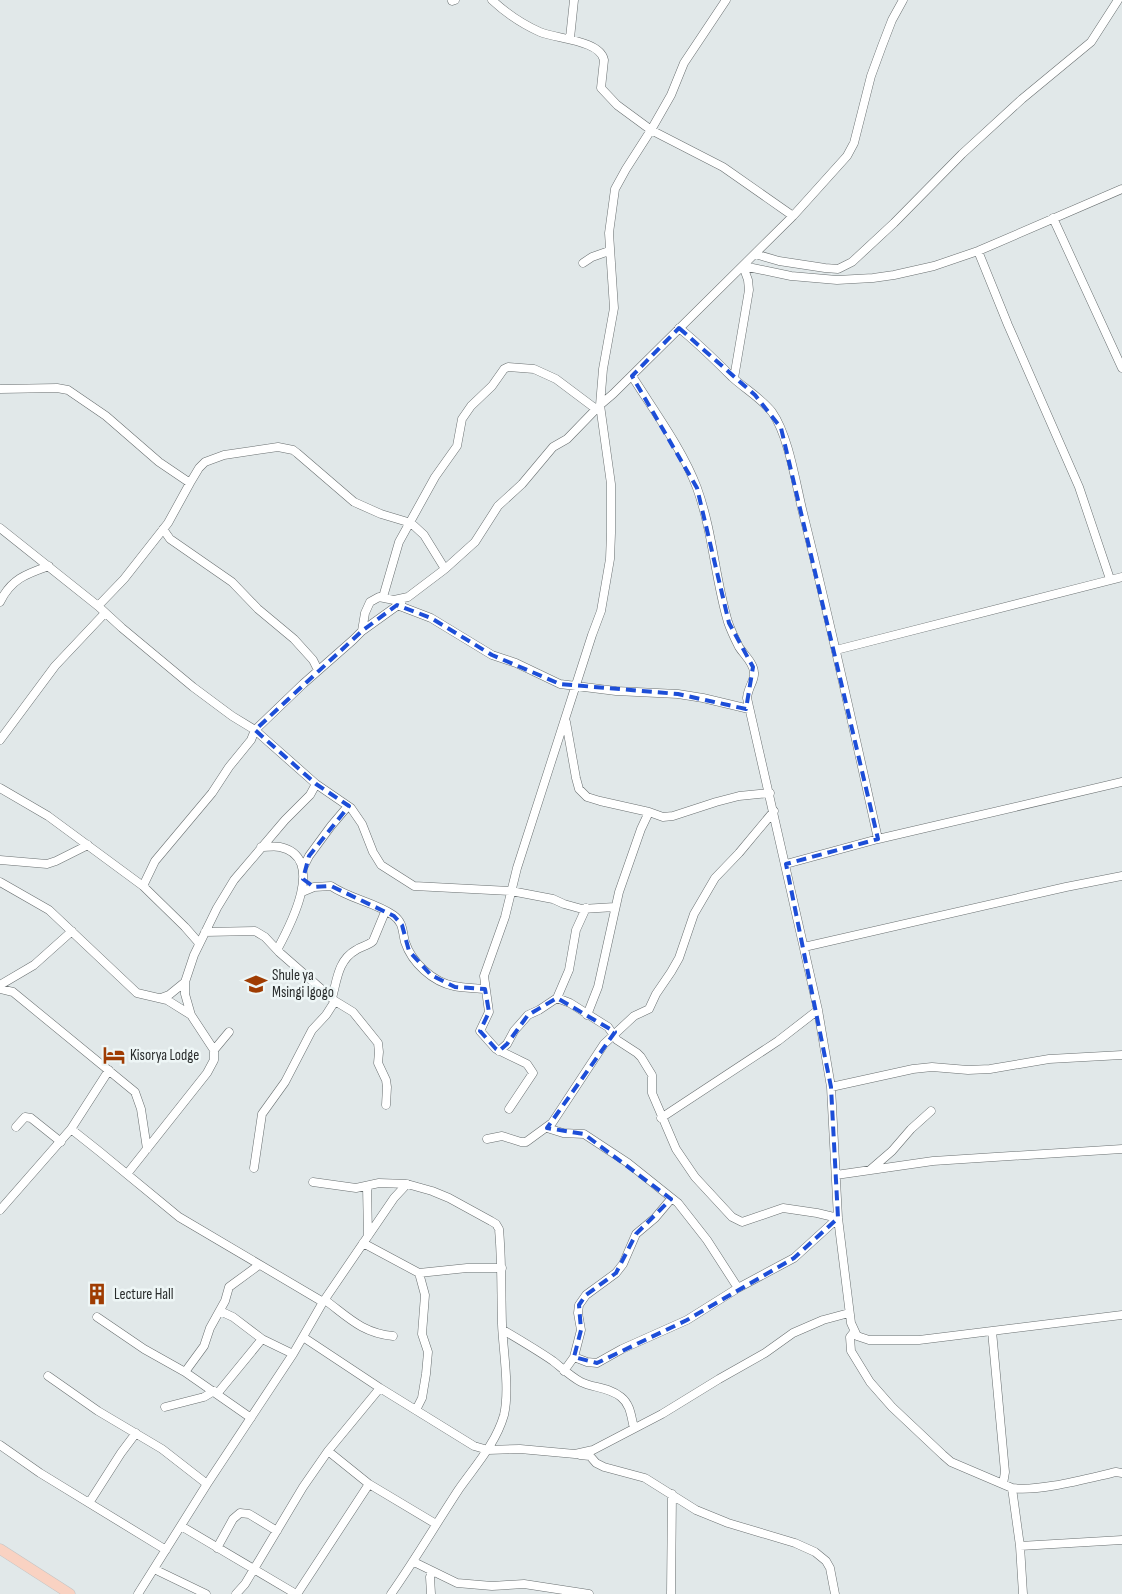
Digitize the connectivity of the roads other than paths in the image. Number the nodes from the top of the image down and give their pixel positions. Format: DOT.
graph roads {
  1 [pos="492,0"];
  2 [pos="574,0"];
  3 [pos="726,0"];
  4 [pos="903,0"];
  5 [pos="1118,0"];
  6 [pos="570,38"];
  7 [pos="651,130"];
  8 [pos="1122,190"];
  9 [pos="793,216"];
  10 [pos="1053,218"];
  11 [pos="609,251"];
  12 [pos="978,251"];
  13 [pos="754,254"];
  14 [pos="583,263"];
  15 [pos="742,266"];
  16 [pos="680,328"];
  17 [pos="1122,368"];
  18 [pos="632,376"];
  19 [pos="734,378"];
  20 [pos="0,390"];
  21 [pos="598,407"];
  22 [pos="190,483"];
  23 [pos="410,522"];
  24 [pos="0,528"];
  25 [pos="163,529"];
  26 [pos="48,566"];
  27 [pos="445,569"];
  28 [pos="1122,577"];
  29 [pos="1110,579"];
  30 [pos="382,597"];
  31 [pos="408,597"];
  32 [pos="0,602"];
  33 [pos="98,606"];
  34 [pos="398,606"];
  35 [pos="105,613"];
  36 [pos="362,631"];
  37 [pos="836,650"];
  38 [pos="318,670"];
  39 [pos="576,687"];
  40 [pos="750,709"];
  41 [pos="565,719"];
  42 [pos="255,730"];
  43 [pos="0,740"];
  44 [pos="1122,782"];
  45 [pos="316,784"];
  46 [pos="0,788"];
  47 [pos="770,793"];
  48 [pos="348,806"];
  49 [pos="774,811"];
  50 [pos="649,812"];
  51 [pos="878,839"];
  52 [pos="88,845"];
  53 [pos="261,847"];
  54 [pos="1,859"];
  55 [pos="786,864"];
  56 [pos="303,868"];
  57 [pos="1122,876"];
  58 [pos="303,879"];
  59 [pos="0,882"];
  60 [pos="143,886"];
  61 [pos="314,887"];
  62 [pos="511,891"];
  63 [pos="302,892"];
  64 [pos="586,908"];
  65 [pos="615,908"];
  66 [pos="386,912"];
  67 [pos="72,931"];
  68 [pos="205,932"];
  69 [pos="199,943"];
  70 [pos="804,947"];
  71 [pos="277,950"];
  72 [pos="185,982"];
  73 [pos="0,987"];
  74 [pos="485,989"];
  75 [pos="557,998"];
  76 [pos="159,999"];
  77 [pos="334,1000"];
  78 [pos="818,1010"];
  79 [pos="191,1015"];
  80 [pos="588,1015"];
  81 [pos="229,1032"];
  82 [pos="613,1035"];
  83 [pos="214,1050"];
  84 [pos="499,1051"];
  85 [pos="1122,1055"];
  86 [pos="109,1070"];
  87 [pos="831,1087"];
  88 [pos="386,1106"];
  89 [pos="509,1109"];
  90 [pos="932,1111"];
  91 [pos="662,1118"];
  92 [pos="16,1127"];
  93 [pos="547,1128"];
  94 [pos="71,1129"];
  95 [pos="487,1139"];
  96 [pos="61,1142"];
  97 [pos="147,1149"];
  98 [pos="1122,1149"];
  99 [pos="254,1168"];
  100 [pos="870,1170"];
  101 [pos="127,1174"];
  102 [pos="836,1175"];
  103 [pos="314,1182"];
  104 [pos="407,1184"];
  105 [pos="367,1186"];
  106 [pos="671,1198"];
  107 [pos="1,1207"];
  108 [pos="838,1218"];
  109 [pos="368,1236"];
  110 [pos="363,1243"];
  111 [pos="259,1265"];
  112 [pos="502,1268"];
  113 [pos="419,1273"];
  114 [pos="738,1288"];
  115 [pos="324,1301"];
  116 [pos="220,1310"];
  117 [pos="850,1314"];
  118 [pos="1122,1315"];
  119 [pos="97,1317"];
  120 [pos="503,1330"];
  121 [pos="992,1331"];
  122 [pos="854,1332"];
  123 [pos="393,1336"];
  124 [pos="303,1337"];
  125 [pos="262,1339"];
  126 [pos="292,1354"];
  127 [pos="574,1357"];
  128 [pos="564,1371"];
  129 [pos="185,1372"];
  130 [pos="48,1376"];
  131 [pos="380,1388"];
  132 [pos="216,1392"];
  133 [pos="165,1407"];
  134 [pos="416,1410"];
  135 [pos="251,1418"];
  136 [pos="634,1428"];
  137 [pos="136,1433"];
  138 [pos="0,1445"];
  139 [pos="488,1450"];
  140 [pos="328,1451"];
  141 [pos="575,1454"];
  142 [pos="1122,1473"];
  143 [pos="207,1484"];
  144 [pos="369,1484"];
  145 [pos="1004,1484"];
  146 [pos="1012,1488"];
  147 [pos="672,1494"];
  148 [pos="89,1503"];
  149 [pos="436,1524"];
  150 [pos="181,1526"];
  151 [pos="276,1531"];
  152 [pos="1122,1540"];
  153 [pos="1020,1546"];
  154 [pos="217,1548"];
  155 [pos="0,1549"];
  156 [pos="166,1550"];
  157 [pos="414,1562"];
  158 [pos="154,1569"];
  159 [pos="254,1569"];
  160 [pos="432,1571"];
  161 [pos="65,1593"];
  162 [pos="138,1594"];
  163 [pos="206,1594"];
  164 [pos="236,1594"];
  165 [pos="297,1594"];
  166 [pos="390,1594"];
  167 [pos="431,1594"];
  168 [pos="589,1594"];
  169 [pos="671,1594"];
  170 [pos="835,1594"];
  171 [pos="1023,1594"];
  1 -- 6 [label="street"];
  2 -- 6 [label="street"];
  3 -- 7 [label="street"];
  4 -- 9 [label="street"];
  5 -- 13 [label="street"];
  6 -- 7 [label="street"];
  7 -- 9 [label="street"];
  7 -- 11 [label="street"];
  8 -- 10 [label="street"];
  9 -- 13 [label="street"];
  10 -- 12 [label="street"];
  10 -- 17 [label="street"];
  11 -- 14 [label="street"];
  11 -- 21 [label="street"];
  12 -- 15 [label="street"];
  12 -- 29 [label="street"];
  13 -- 15 [label="street"];
  15 -- 16 [label="street"];
  15 -- 19 [label="street"];
  16 -- 18 [label="street"];
  16 -- 19 [label="street"];
  18 -- 21 [label="street"];
  18 -- 40 [label="street"];
  19 -- 37 [label="street"];
  20 -- 22 [label="street"];
  21 -- 23 [label="street"];
  21 -- 27 [label="street"];
  21 -- 39 [label="street"];
  22 -- 23 [label="street"];
  22 -- 25 [label="street"];
  23 -- 27 [label="street"];
  23 -- 30 [label="street"];
  24 -- 26 [label="street"];
  25 -- 33 [label="street"];
  25 -- 38 [label="street"];
  26 -- 32 [label="street"];
  26 -- 33 [label="street"];
  27 -- 31 [label="street"];
  28 -- 29 [label="street"];
  29 -- 37 [label="street"];
  30 -- 31 [label="street"];
  30 -- 36 [label="street"];
  31 -- 34 [label="street"];
  33 -- 35 [label="street"];
  34 -- 36 [label="street"];
  34 -- 39 [label="street"];
  35 -- 42 [label="street"];
  35 -- 43 [label="street"];
  36 -- 38 [label="street"];
  37 -- 51 [label="street"];
  38 -- 42 [label="street"];
  39 -- 40 [label="street"];
  39 -- 41 [label="street"];
  40 -- 47 [label="street"];
  41 -- 50 [label="street"];
  41 -- 62 [label="street"];
  42 -- 45 [label="street"];
  42 -- 60 [label="street"];
  44 -- 51 [label="street"];
  45 -- 48 [label="street"];
  45 -- 53 [label="street"];
  46 -- 52 [label="street"];
  47 -- 49 [label="street"];
  47 -- 50 [label="street"];
  48 -- 56 [label="street"];
  48 -- 62 [label="street"];
  49 -- 55 [label="street"];
  49 -- 82 [label="street"];
  50 -- 65 [label="street"];
  51 -- 55 [label="street"];
  52 -- 54 [label="street"];
  52 -- 60 [label="street"];
  53 -- 56 [label="street"];
  53 -- 68 [label="street"];
  55 -- 70 [label="street"];
  56 -- 58 [label="street"];
  57 -- 70 [label="street"];
  58 -- 61 [label="street"];
  58 -- 63 [label="street"];
  59 -- 67 [label="street"];
  60 -- 69 [label="street"];
  61 -- 63 [label="street"];
  61 -- 66 [label="street"];
  62 -- 64 [label="street"];
  62 -- 74 [label="street"];
  63 -- 71 [label="street"];
  64 -- 65 [label="street"];
  64 -- 75 [label="street"];
  65 -- 80 [label="street"];
  66 -- 74 [label="street"];
  66 -- 77 [label="street"];
  67 -- 73 [label="street"];
  67 -- 76 [label="street"];
  68 -- 69 [label="street"];
  68 -- 71 [label="street"];
  69 -- 72 [label="street"];
  70 -- 78 [label="street"];
  71 -- 77 [label="street"];
  72 -- 76 [label="street"];
  72 -- 79 [label="street"];
  73 -- 86 [label="street"];
  74 -- 84 [label="street"];
  75 -- 80 [label="street"];
  75 -- 84 [label="street"];
  76 -- 79 [label="street"];
  77 -- 88 [label="street"];
  77 -- 99 [label="street"];
  78 -- 87 [label="street"];
  78 -- 91 [label="street"];
  79 -- 83 [label="street"];
  80 -- 82 [label="street"];
  81 -- 83 [label="street"];
  82 -- 91 [label="street"];
  82 -- 93 [label="street"];
  83 -- 97 [label="street"];
  84 -- 89 [label="street"];
  85 -- 87 [label="street"];
  86 -- 94 [label="street"];
  86 -- 97 [label="street"];
  87 -- 102 [label="street"];
  90 -- 100 [label="street"];
  91 -- 108 [label="street"];
  92 -- 96 [label="street"];
  93 -- 95 [label="street"];
  93 -- 106 [label="street"];
  94 -- 96 [label="street"];
  94 -- 101 [label="street"];
  96 -- 107 [label="street"];
  97 -- 101 [label="street"];
  98 -- 100 [label="street"];
  100 -- 102 [label="street"];
  101 -- 111 [label="street"];
  102 -- 108 [label="street"];
  103 -- 105 [label="street"];
  104 -- 105 [label="street"];
  104 -- 109 [label="street"];
  104 -- 112 [label="street"];
  105 -- 109 [label="street"];
  106 -- 114 [label="street"];
  106 -- 127 [label="street"];
  108 -- 114 [label="street"];
  108 -- 117 [label="street"];
  109 -- 110 [label="street"];
  110 -- 113 [label="street"];
  110 -- 115 [label="street"];
  111 -- 115 [label="street"];
  111 -- 116 [label="street"];
  112 -- 113 [label="street"];
  112 -- 120 [label="street"];
  113 -- 134 [label="street"];
  114 -- 127 [label="street"];
  115 -- 123 [label="street"];
  115 -- 124 [label="street"];
  116 -- 125 [label="street"];
  116 -- 129 [label="street"];
  117 -- 122 [label="street"];
  117 -- 136 [label="street"];
  118 -- 121 [label="street"];
  119 -- 129 [label="street"];
  120 -- 128 [label="street"];
  120 -- 139 [label="street"];
  121 -- 122 [label="street"];
  121 -- 145 [label="street"];
  122 -- 145 [label="street"];
  124 -- 126 [label="street"];
  124 -- 131 [label="street"];
  125 -- 126 [label="street"];
  125 -- 132 [label="street"];
  126 -- 135 [label="street"];
  127 -- 128 [label="street"];
  128 -- 136 [label="street"];
  129 -- 132 [label="street"];
  130 -- 137 [label="street"];
  131 -- 134 [label="street"];
  131 -- 140 [label="street"];
  132 -- 133 [label="street"];
  132 -- 135 [label="street"];
  134 -- 139 [label="street"];
  135 -- 143 [label="street"];
  136 -- 141 [label="street"];
  137 -- 143 [label="street"];
  137 -- 148 [label="street"];
  138 -- 148 [label="street"];
  139 -- 141 [label="street"];
  139 -- 149 [label="street"];
  140 -- 144 [label="street"];
  140 -- 151 [label="street"];
  141 -- 147 [label="street"];
  142 -- 146 [label="street"];
  143 -- 150 [label="street"];
  144 -- 149 [label="street"];
  144 -- 165 [label="street"];
  145 -- 146 [label="street"];
  146 -- 153 [label="street"];
  147 -- 169 [label="street"];
  147 -- 170 [label="street"];
  148 -- 156 [label="street"];
  149 -- 157 [label="street"];
  150 -- 154 [label="street"];
  150 -- 156 [label="street"];
  151 -- 154 [label="street"];
  151 -- 159 [label="street"];
  152 -- 153 [label="street"];
  153 -- 171 [label="street"];
  154 -- 159 [label="street"];
  155 -- 161 [label="main road"];
  156 -- 158 [label="street"];
  157 -- 160 [label="street"];
  157 -- 166 [label="street"];
  158 -- 162 [label="street"];
  158 -- 163 [label="street"];
  159 -- 164 [label="street"];
  159 -- 165 [label="street"];
  160 -- 167 [label="street"];
  160 -- 168 [label="street"];
}
